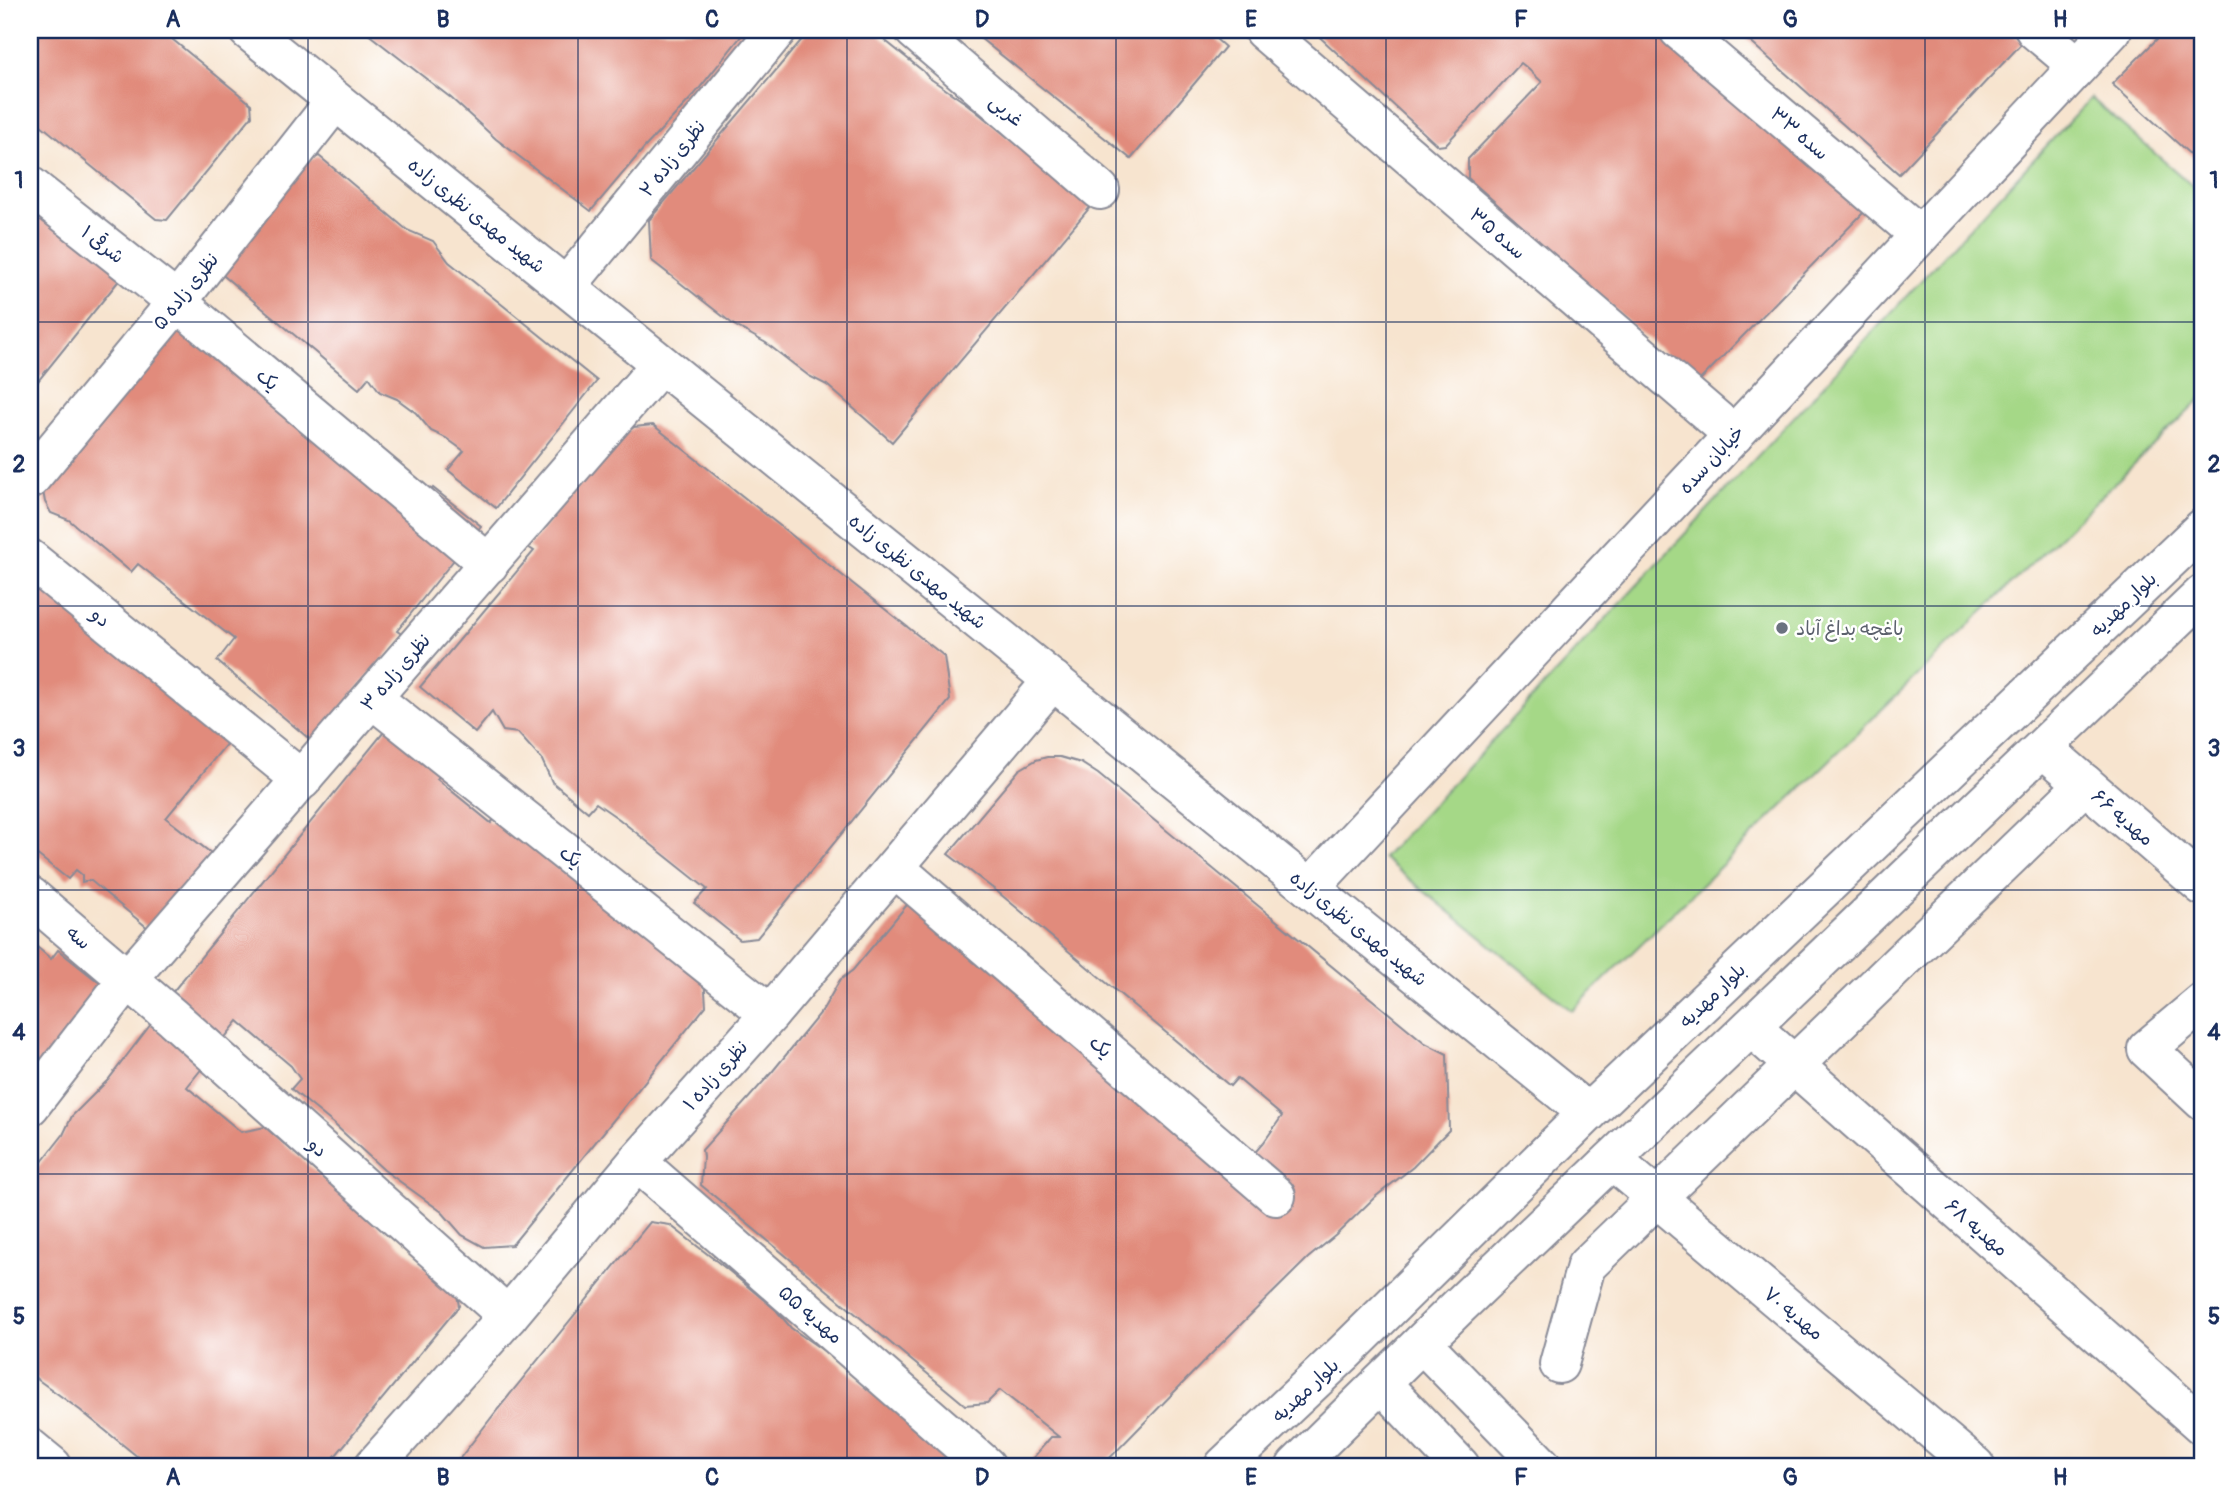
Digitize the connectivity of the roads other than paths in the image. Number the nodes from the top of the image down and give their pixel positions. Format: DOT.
graph roads {
  1 [pos="777,30"];
  2 [pos="914,30"];
  3 [pos="1263,30"];
  4 [pos="1679,30"];
  5 [pos="2035,30"];
  6 [pos="2112,30"];
  7 [pos="261,34"];
  8 [pos="2078,66"];
  9 [pos="335,101"];
  10 [pos="30,186"];
  11 [pos="1100,190"];
  12 [pos="1920,235"];
  13 [pos="566,287"];
  14 [pos="177,302"];
  15 [pos="662,364"];
  16 [pos="1734,435"];
  17 [pos="30,479"];
  18 [pos="2203,528"];
  19 [pos="30,559"];
  20 [pos="489,564"];
  21 [pos="2203,594"];
  22 [pos="1053,680"];
  23 [pos="373,699"];
  24 [pos="2043,748"];
  25 [pos="302,780"];
  26 [pos="2085,784"];
  27 [pos="895,868"];
  28 [pos="2203,886"];
  29 [pos="1310,888"];
  30 [pos="30,895"];
  31 [pos="128,979"];
  32 [pos="2203,1002"];
  33 [pos="770,1014"];
  34 [pos="1751,1027"];
  35 [pos="1795,1066"];
  36 [pos="2203,1101"];
  37 [pos="30,1106"];
  38 [pos="1588,1113"];
  39 [pos="1612,1160"];
  40 [pos="636,1163"];
  41 [pos="1276,1196"];
  42 [pos="1656,1198"];
  43 [pos="508,1316"];
  44 [pos="1422,1343"];
  45 [pos="1559,1364"];
  46 [pos="1381,1383"];
  47 [pos="2203,1426"];
  48 [pos="1506,1430"];
  49 [pos="30,1448"];
  50 [pos="379,1465"];
  51 [pos="52,1466"];
  52 [pos="986,1466"];
  53 [pos="1224,1466"];
  54 [pos="1296,1466"];
  55 [pos="1462,1466"];
  56 [pos="1542,1466"];
  57 [pos="1975,1466"];
  1 -- 13 [label="street, نظری زاده ۲"];
  2 -- 11 [label="street, غربی"];
  3 -- 16 [label="street, سده ۳۵"];
  4 -- 12 [label="street, سده ۳۳"];
  5 -- 8 [label="street"];
  6 -- 8 [label="street, خیابان سده"];
  7 -- 9 [label="street, شهید مهدی نظری زاده"];
  8 -- 12 [label="street, خیابان سده"];
  9 -- 13 [label="street, شهید مهدی نظری زاده"];
  9 -- 14 [label="street, نظری زاده ۵"];
  10 -- 14 [label="street, ۱ شرقی"];
  12 -- 16 [label="street, خیابان سده"];
  13 -- 15 [label="street, شهید مهدی نظری زاده"];
  14 -- 17 [label="street, نظری زاده ۵"];
  14 -- 20 [label="street, یک"];
  15 -- 20 [label="street, نظری زاده ۳"];
  15 -- 22 [label="street, شهید مهدی نظری زاده"];
  16 -- 29 [label="street, خیابان سده"];
  18 -- 38 [label="street, بلوار مهدیه"];
  19 -- 25 [label="street, دو"];
  20 -- 23 [label="street, نظری زاده ۳"];
  21 -- 24 [label="street"];
  22 -- 27 [label="street, نظری زاده ۱"];
  22 -- 29 [label="street, شهید مهدی نظری زاده"];
  23 -- 25 [label="street, نظری زاده ۳"];
  23 -- 33 [label="street, یک"];
  24 -- 26 [label="street, مهدیه ۶۶"];
  24 -- 34 [label="street"];
  25 -- 31 [label="street, نظری زاده ۳"];
  26 -- 28 [label="street, مهدیه ۶۶"];
  26 -- 35 [label="street"];
  27 -- 33 [label="street, نظری زاده ۱"];
  27 -- 41 [label="street, یک"];
  29 -- 38 [label="street, شهید مهدی نظری زاده"];
  30 -- 31 [label="street, سه"];
  31 -- 37 [label="street, نظری زاده ۳"];
  31 -- 43 [label="street, دو"];
  32 -- 36 [label="street"];
  33 -- 40 [label="street, نظری زاده ۱"];
  34 -- 35 [label="street, مهدیه ۶۸"];
  34 -- 39 [label="street"];
  35 -- 42 [label="street"];
  35 -- 47 [label="street, مهدیه ۶۸"];
  38 -- 53 [label="street, بلوار مهدیه"];
  39 -- 42 [label="street, مهدیه ۷۰"];
  39 -- 44 [label="street"];
  40 -- 43 [label="street, نظری زاده ۱"];
  40 -- 52 [label="street, مهدیه ۵۵"];
  42 -- 45 [label="street"];
  42 -- 57 [label="street, مهدیه ۷۰"];
  43 -- 50 [label="street, نظری زاده ۱"];
  44 -- 46 [label="street"];
  44 -- 48 [label="street"];
  46 -- 54 [label="street"];
  46 -- 55 [label="street"];
  48 -- 55 [label="street"];
  48 -- 56 [label="street"];
  49 -- 51 [label="street"];
}
